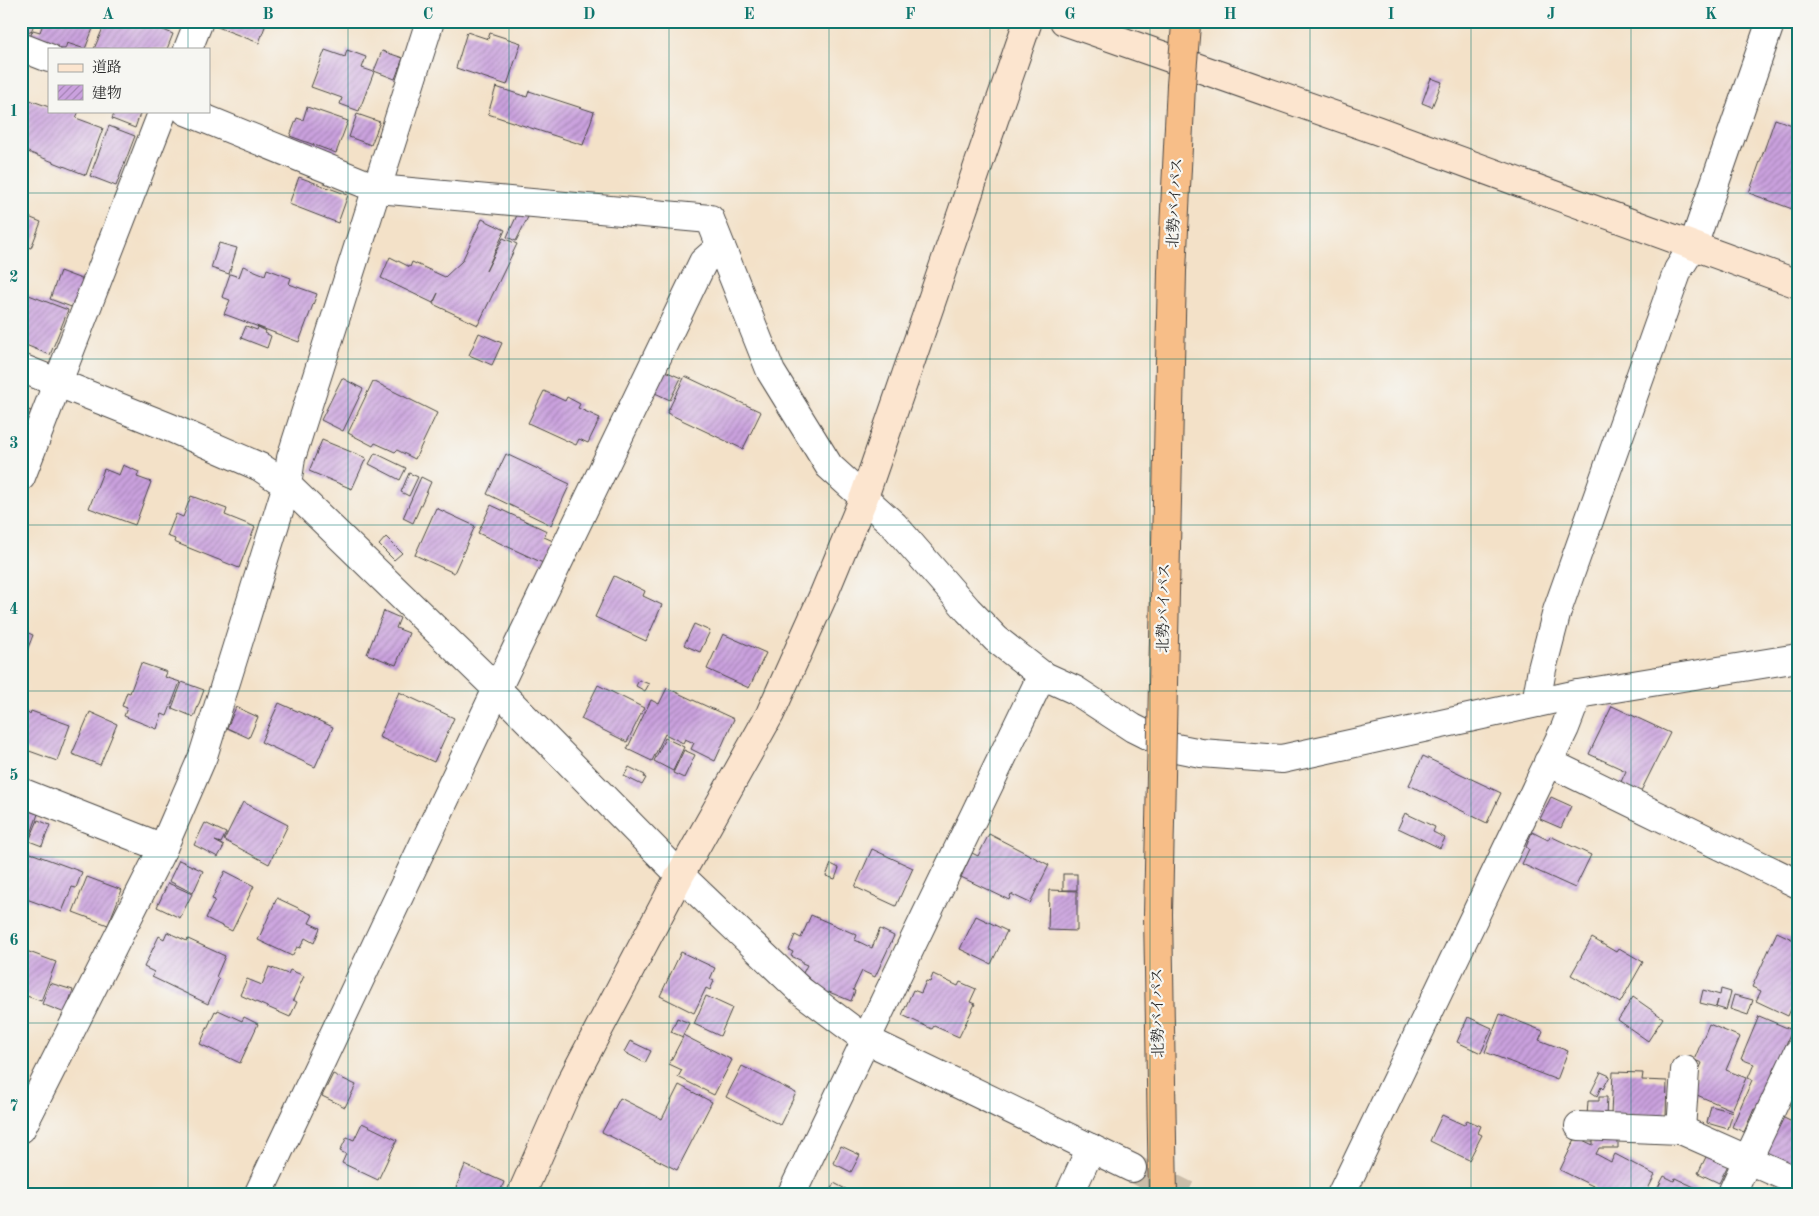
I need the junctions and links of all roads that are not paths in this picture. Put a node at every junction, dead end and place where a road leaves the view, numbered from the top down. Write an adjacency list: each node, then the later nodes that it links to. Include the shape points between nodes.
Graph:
1 (199, 21): 8 (street)
2 (430, 21): 12 (street)
3 (1028, 21): 20 (street)
4 (1064, 21): 13 (street)
5 (1771, 21): 13 (street)
6 (1186, 23): 45 (highway, 北勢バイパス, bridge, via 1172,271 1158,914)
7 (21, 47): 9 (street)
8 (188, 48)
9 (48, 58)
10 (163, 112): 17 (street)
11 (188, 112): 12 (street)
12 (378, 189): 14 (street, via 710,219); 19 (street, via 291,458)
13 (1693, 246): 15 (street); 25 (street, via 1678,270 1557,611)
14 (720, 247): 20 (street, via 771,372 829,466); 23 (street, via 703,262)
15 (1798, 284)
16 (21, 368): 17 (street)
17 (58, 383): 18 (street); 19 (street, via 260,467)
18 (21, 477)
19 (287, 485): 23 (street); 28 (street, via 203,756)
20 (864, 497): 22 (street, via 894,524 996,638); 29 (street, via 770,714)
21 (1798, 658): 24 (street)
22 (1042, 675): 25 (street, via 1075,690 1133,728 1171,747 1252,758 1282,759); 31 (street)
23 (497, 689): 29 (street); 41 (street)
24 (1578, 694): 25 (street); 26 (street)
25 (1536, 703)
26 (1548, 762): 30 (street); 46 (street)
27 (21, 792): 28 (street)
28 (163, 848): 35 (street)
29 (680, 875): 31 (street, via 801,991); 42 (street, via 571,1082)
30 (1798, 884)
31 (865, 1039): 37 (street); 43 (street)
32 (1798, 1052): 38 (street)
33 (1685, 1070): 36 (street)
34 (1579, 1126): 36 (street)
35 (21, 1129)
36 (1681, 1130): 38 (street)
37 (1091, 1148): 39 (street); 44 (street)
38 (1748, 1159): 40 (street); 47 (street)
39 (1132, 1168)
40 (1798, 1182)
41 (258, 1195)
42 (521, 1195)
43 (791, 1195)
44 (1069, 1195)
45 (1163, 1195)
46 (1341, 1195)
47 (1731, 1195)

